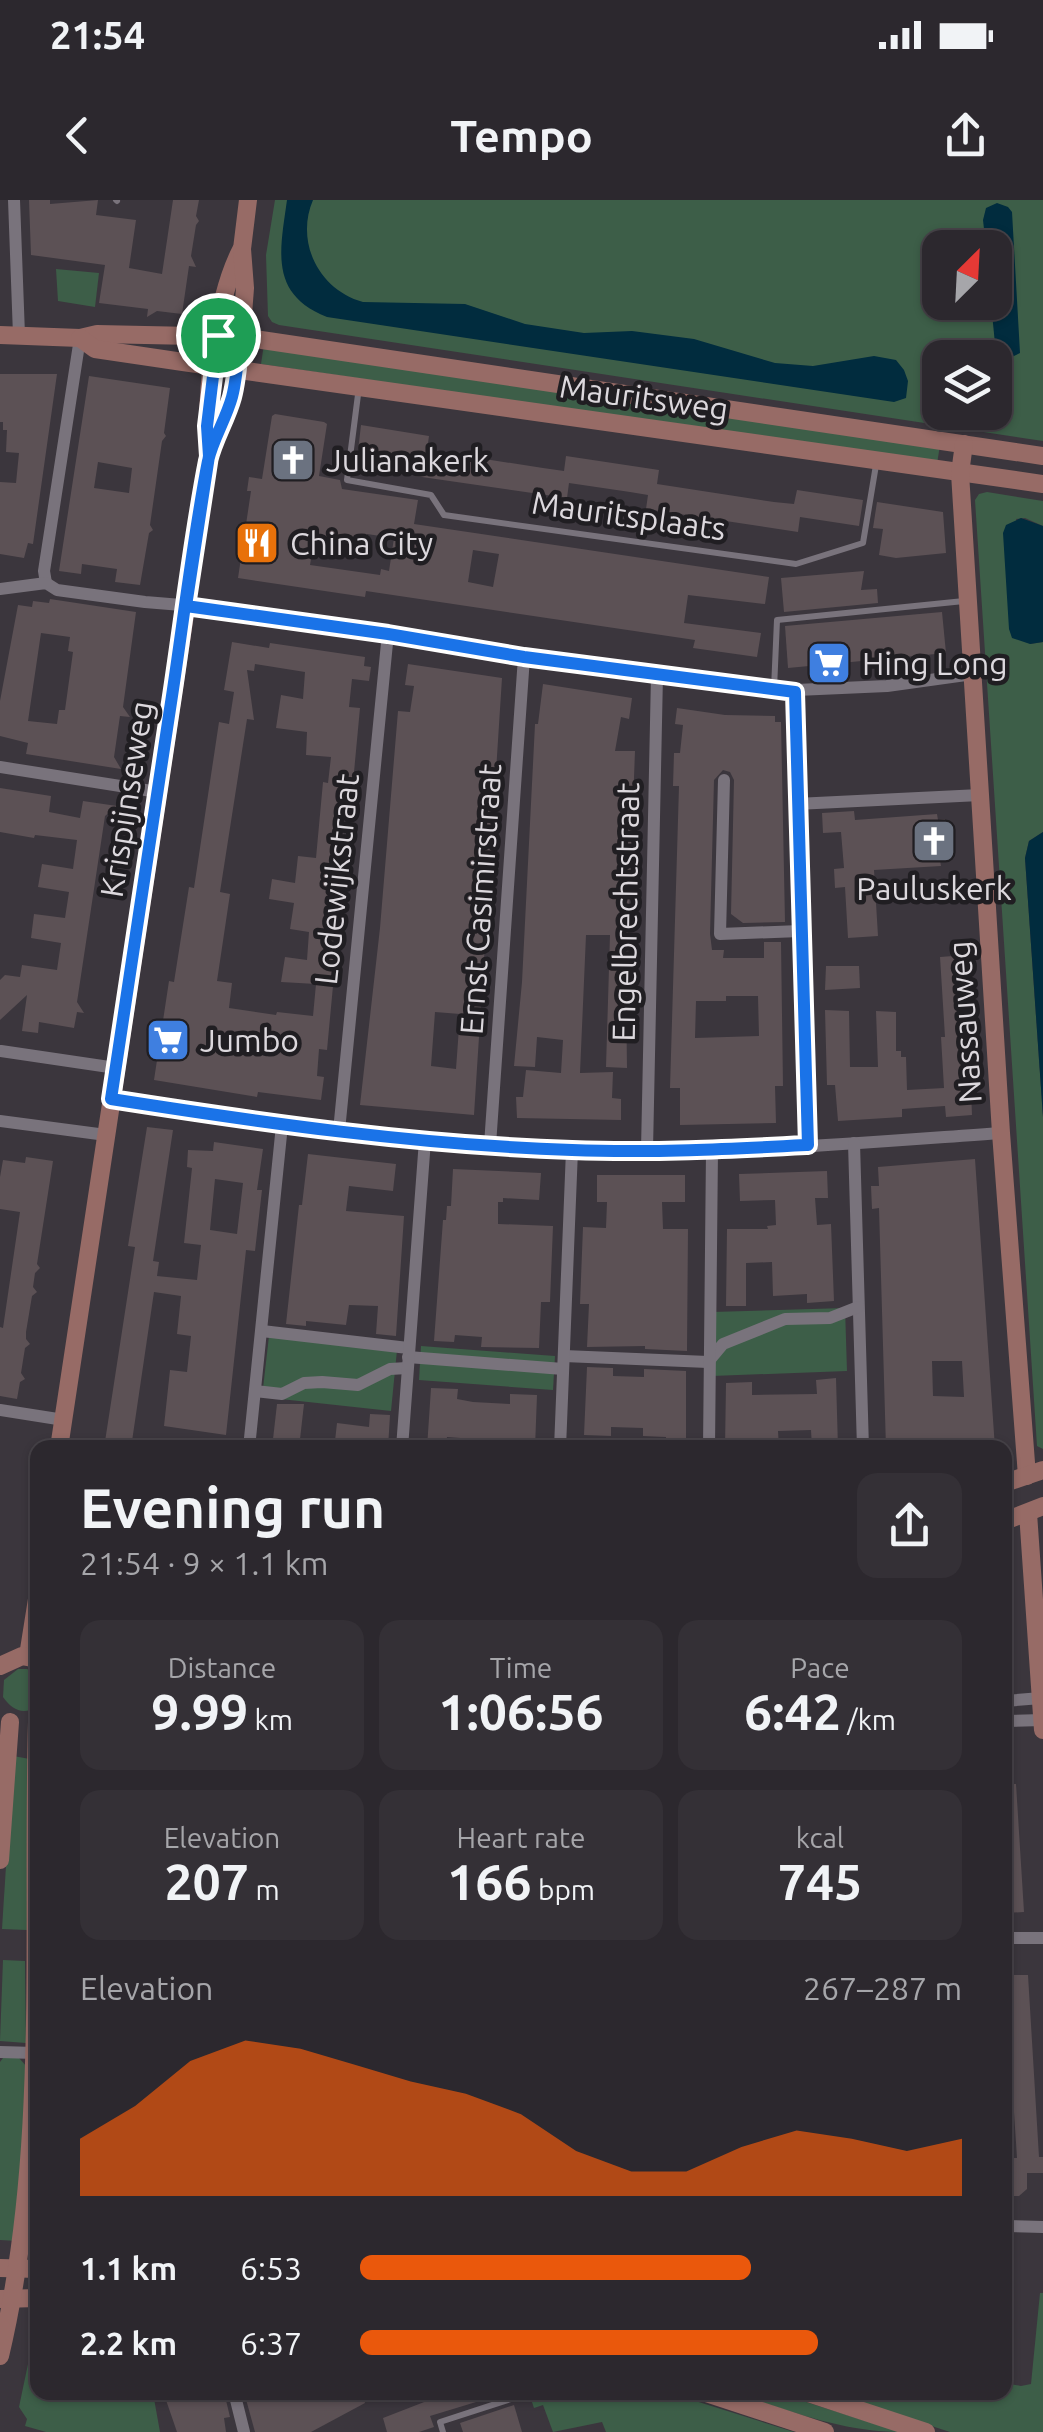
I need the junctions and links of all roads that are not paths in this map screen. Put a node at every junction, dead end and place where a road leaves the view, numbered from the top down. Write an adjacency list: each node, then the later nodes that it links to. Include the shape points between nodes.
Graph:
1 (14, 200): 4 (street)
2 (248, 200): 3 (street, Krispijnseweg)
3 (242, 249): 5 (street, Krispijnseweg, via 228,280); 6 (street, Krispijnseweg)
4 (10, 335): 7 (street)
5 (218, 335): 6 (street, Mauritsweg); 7 (street, Mauritsweg); 8 (street, Krispijnseweg)
6 (240, 337): 9 (street, Krispijnseweg); 11 (street, Mauritsweg)
7 (80, 338): 8 (street, Mauritsweg, via 95,348); 17 (street)
8 (214, 366): 9 (street, Mauritsweg); 12 (street, Krispijnseweg)
9 (236, 369): 10 (street, Mauritsweg); 12 (street, Krispijnseweg)
10 (359, 386): 14 (street, Mauritsweg); 14 (lane, Mauritsplaats, via 347,480 431,495 444,515 796,564 863,543)
11 (964, 444): 13 (street, Mauritsweg); 15 (street, Nassauweg)
12 (209, 456): 20 (street, Krispijnseweg)
13 (1043, 456)
14 (876, 460): 15 (street, Mauritsweg)
15 (960, 473): 16 (street, Mauritsweg); 19 (street, Nassauweg)
16 (1043, 484)
17 (46, 583): 18 (street); 20 (street, via 57,590)
18 (0, 588)
19 (968, 601): 23 (street, Nassauweg); 25 (lane, via 777,620)
20 (186, 606): 21 (street); 29 (street, Krispijnseweg)
21 (388, 634): 22 (street); 38 (street, Lodewijkstraat)
22 (524, 657): 24 (street); 43 (street, Ernst Casimirstraat)
23 (973, 674): 26 (street); 30 (street, Nassauweg)
24 (657, 675): 25 (street); 46 (street, Engelbrechtstraat)
25 (774, 691): 26 (street)
26 (795, 692): 31 (street)
27 (0, 767): 29 (street)
28 (724, 780): 32 (street, via 720,934)
29 (158, 792): 34 (street, Krispijnseweg)
30 (980, 795): 31 (street); 39 (street, Nassauweg)
31 (796, 804): 32 (street)
32 (800, 931): 44 (street)
33 (0, 1052): 34 (street)
34 (116, 1068): 35 (street, Krispijnseweg)
35 (111, 1099): 37 (street); 40 (street, Krispijnseweg)
36 (0, 1121): 40 (street)
37 (282, 1125): 38 (street); 49 (street)
38 (339, 1130): 41 (street)
39 (1001, 1133): 42 (street); 62 (street, Nassauweg)
40 (106, 1135): 55 (street, Krispijnseweg)
41 (425, 1140): 43 (street); 50 (street)
42 (854, 1143): 44 (street); 48 (street)
43 (490, 1145): 45 (street)
44 (808, 1145): 47 (street)
45 (572, 1150): 46 (street); 51 (street)
46 (647, 1150): 47 (street)
47 (712, 1150): 52 (street)
48 (858, 1307): 52 (street, via 830,1318 785,1319 723,1344); 61 (street)
49 (262, 1330): 50 (street); 53 (street)
50 (408, 1358): 51 (street); 53 (street, via 358,1385 304,1383 282,1394); 58 (street)
51 (563, 1362): 52 (street); 59 (street)
52 (708, 1362): 60 (street)
53 (255, 1391): 57 (street)
54 (0, 1410): 55 (street)
55 (64, 1420): 56 (street, Krispijnseweg)
56 (60, 1440)
57 (249, 1440)
58 (403, 1440)
59 (560, 1440)
60 (709, 1440)
61 (863, 1440)
62 (1035, 1473)
63 (1035, 1510): 66 (street)
64 (30, 1657): 65 (street)
65 (0, 1666)
66 (1041, 1698): 67 (street); 70 (street)
67 (1012, 1700)
68 (5, 1718): 71 (street); 73 (street)
69 (1012, 1720): 70 (street)
70 (1042, 1720): 72 (street)
71 (30, 1723)
72 (1043, 1730)
73 (0, 1860)
74 (1012, 1938): 75 (street)
75 (1043, 1938)
76 (0, 2052): 77 (street)
77 (30, 2054)
78 (30, 2187): 79 (street)
79 (24, 2207): 80 (street); 83 (street)
80 (30, 2214)
81 (1012, 2226): 82 (street)
82 (1043, 2226)
83 (9, 2268): 84 (street)
84 (7, 2298): 85 (street)
85 (0, 2356)
86 (236, 2400): 90 (street)
87 (512, 2400): 91 (lane, via 440,2422)
88 (727, 2400): 92 (street)
89 (830, 2400): 93 (street)
90 (244, 2432)
91 (443, 2432)
92 (825, 2432)
93 (926, 2432)

